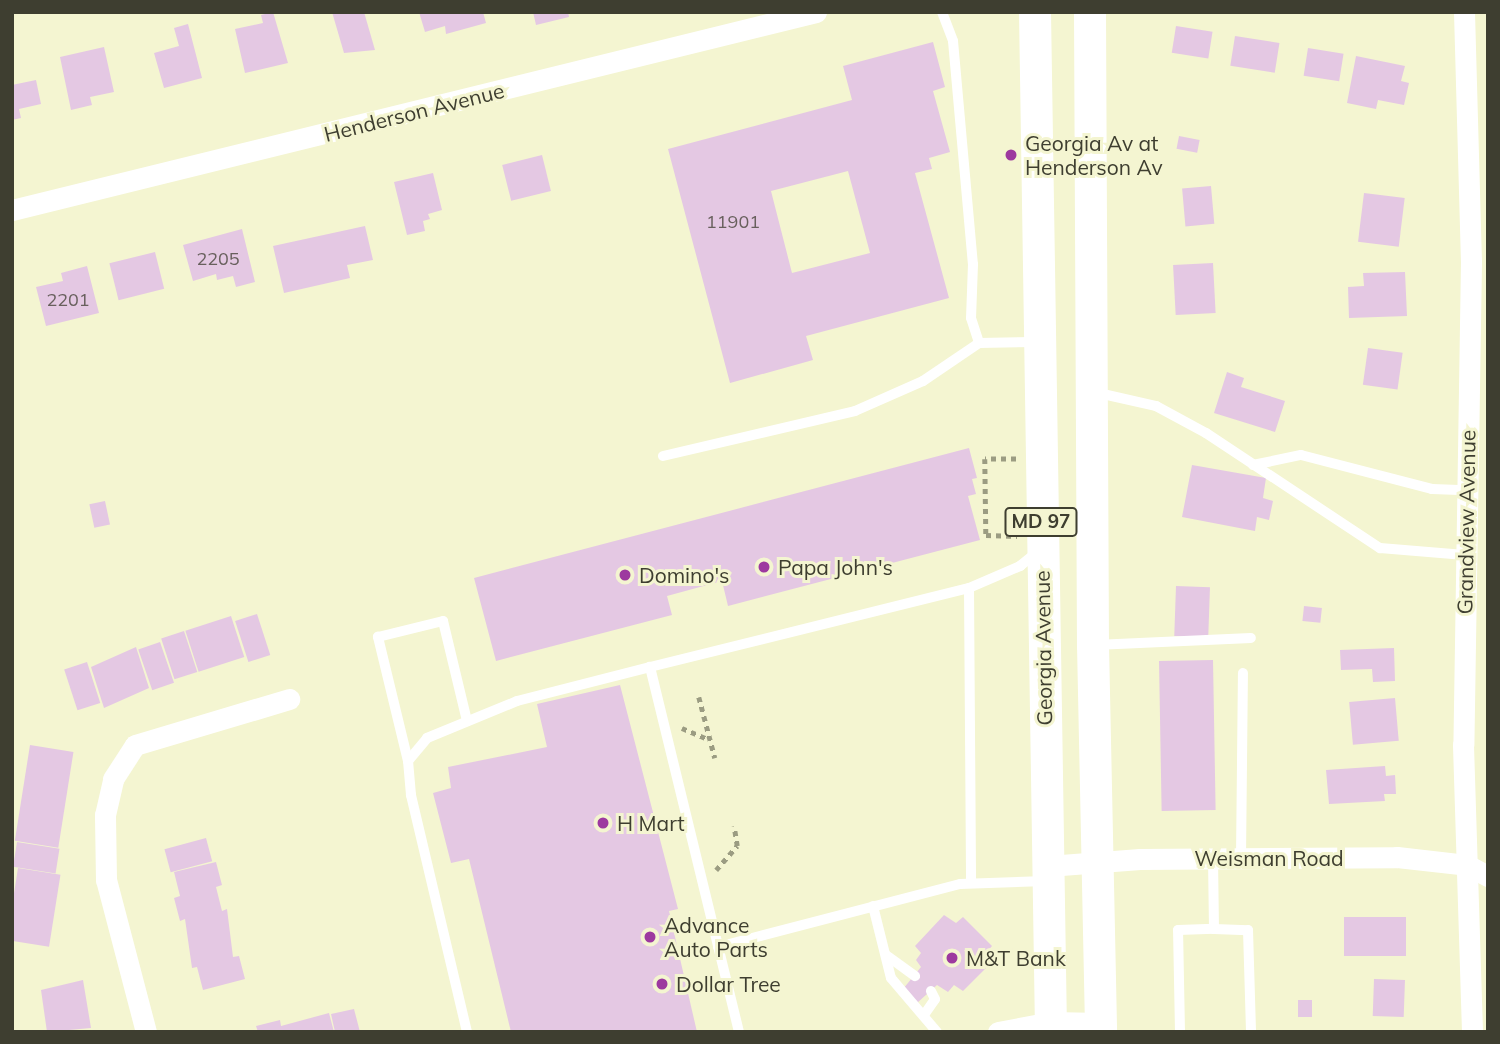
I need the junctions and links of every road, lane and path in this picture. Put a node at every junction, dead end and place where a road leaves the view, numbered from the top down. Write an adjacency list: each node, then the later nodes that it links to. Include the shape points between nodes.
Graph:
1 (816, 12): 6 (street, Henderson Avenue)
2 (942, 12): 8 (lane, via 953,41 973,264 971,318)
3 (1035, 12): 7 (main road, Georgia Avenue / MD 97)
4 (1090, 12): 9 (main road, MD 97)
5 (1464, 12): 10 (street, Grandview Avenue)
6 (12, 210)
7 (1040, 341): 8 (lane); 16 (main road, Georgia Avenue / MD 97)
8 (979, 343): 11 (lane, via 923,381 855,411)
9 (1091, 392): 13 (lane, via 1156,407); 20 (main road, MD 97)
10 (1478, 400): 14 (street, Grandview Avenue)
11 (663, 456)
12 (1020, 459): 15 (path, via 985,459 986,535)
13 (1254, 465): 14 (lane, via 1301,455 1432,489); 17 (lane, via 1380,548)
14 (1466, 489): 17 (street, Grandview Avenue)
15 (1004, 536)
16 (1041, 548): 18 (lane, via 1020,566); 32 (main road, Georgia Avenue / MD 97)
17 (1465, 555): 31 (street, Grandview Avenue)
18 (969, 588): 21 (lane); 34 (lane)
19 (1251, 638): 20 (lane)
20 (1093, 645): 30 (main road, MD 97)
21 (650, 667): 25 (lane, via 517,701); 37 (lane)
22 (1243, 673): 29 (lane)
23 (699, 697): 26 (path)
24 (289, 698): 44 (street, via 135,745 113,779 105,815 106,880)
25 (467, 721): 27 (lane, via 427,738); 27 (lane, via 443,621 377,637)
26 (715, 758)
27 (408, 761): 45 (lane, via 411,796)
28 (1213, 858): 29 (street, Weisman Road); 30 (street, Weisman Road); 36 (lane)
29 (1241, 858): 31 (street, Weisman Road, via 1397,857)
30 (1098, 862): 32 (street, Weisman Road); 43 (main road, MD 97)
31 (1466, 866): 33 (street, Weisman Road); 51 (street, Grandview Avenue)
32 (1048, 873): 34 (lane); 42 (main road, Georgia Avenue / MD 97)
33 (1488, 876)
34 (971, 883): 35 (lane)
35 (873, 906): 37 (lane); 38 (lane)
36 (1214, 929): 49 (lane, via 1178,930); 50 (lane, via 1248,930)
37 (718, 947): 46 (lane)
38 (886, 955): 39 (lane); 41 (lane, via 891,978)
39 (915, 976)
40 (931, 990): 41 (lane, via 935,999)
41 (924, 1015): 47 (lane)
42 (1051, 1027): 43 (street); 48 (street)
43 (1101, 1027)
44 (146, 1032)
45 (467, 1032)
46 (739, 1032)
47 (937, 1032)
48 (998, 1032)
49 (1180, 1032)
50 (1251, 1032)
51 (1472, 1032)

